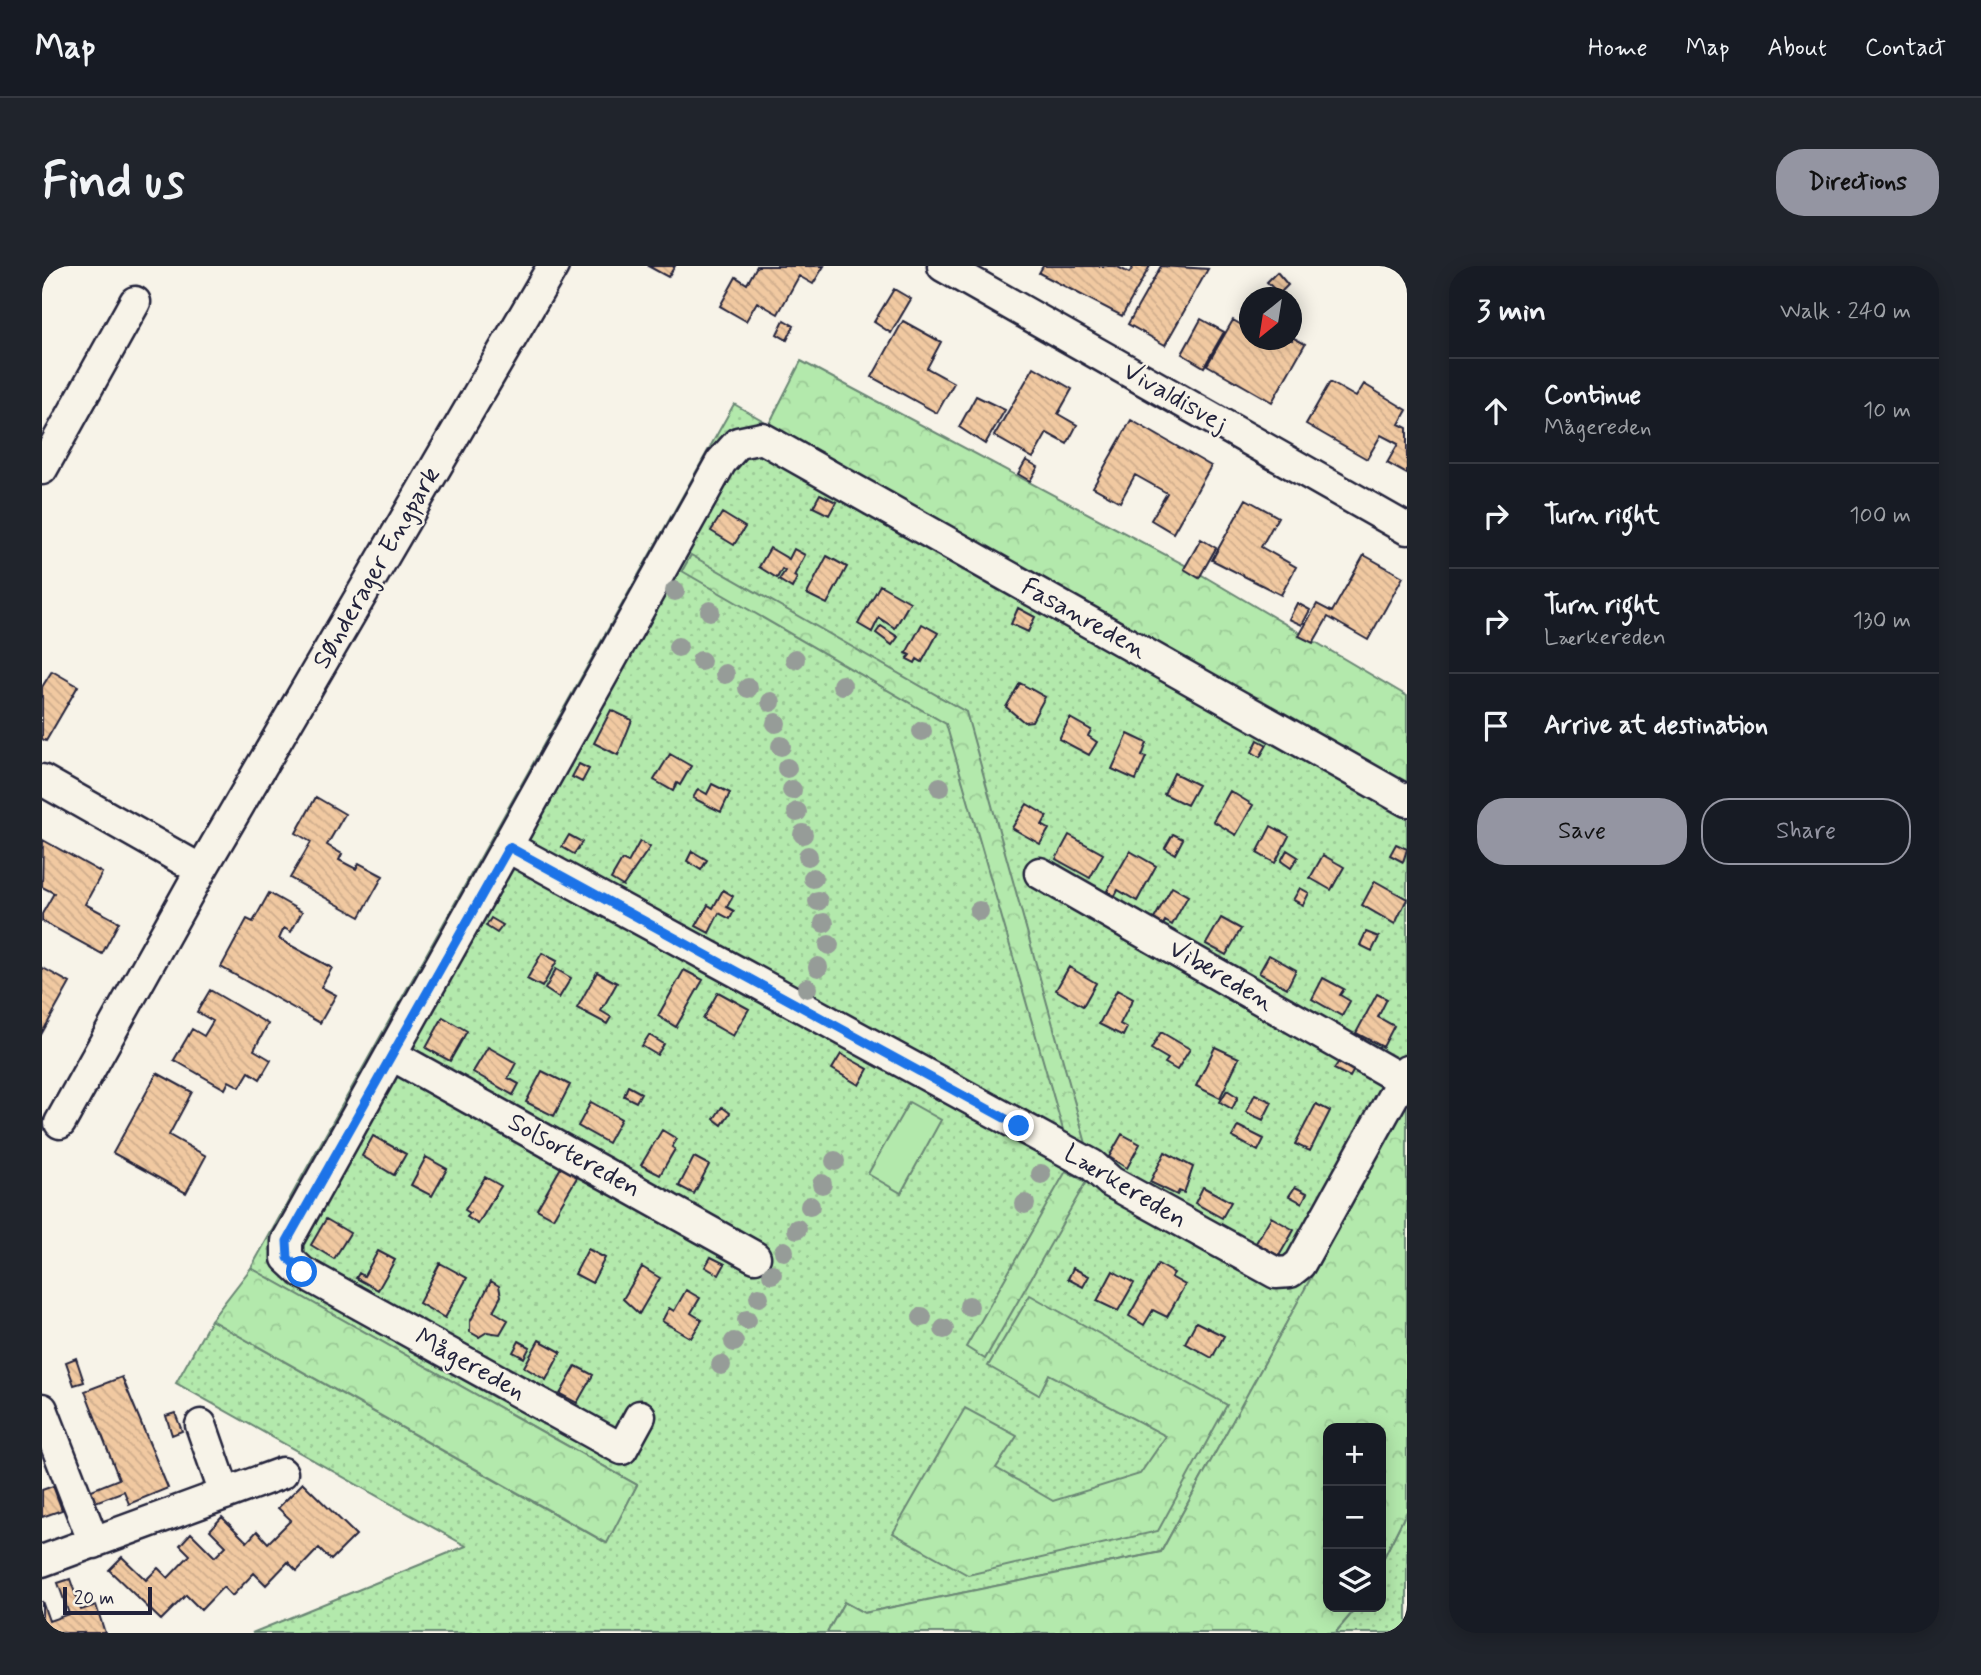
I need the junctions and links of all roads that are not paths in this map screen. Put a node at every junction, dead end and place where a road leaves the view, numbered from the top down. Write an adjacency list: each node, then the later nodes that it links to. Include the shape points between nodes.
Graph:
1 (553, 266): 9 (street, Sønderager Engpark)
2 (943, 266): 5 (street, Vivaldisvej)
3 (135, 302): 4 (street)
4 (42, 469)
5 (1407, 529)
6 (42, 780): 9 (street)
7 (1407, 800): 8 (street, Fasanreden, via 762,439 738,443 721,462)
8 (509, 847): 11 (street); 12 (street, Lærkereden, via 1282,1273 1300,1264)
9 (201, 870): 13 (street, Sønderager Engpark)
10 (1040, 873): 12 (street, Vibereden)
11 (392, 1055): 14 (street, Solsortereden); 16 (street, Mågereden, via 287,1241 288,1258 302,1272 622,1449)
12 (1405, 1076)
13 (60, 1123)
14 (755, 1257)
15 (42, 1409): 20 (street)
16 (640, 1416)
17 (201, 1425): 19 (street)
18 (282, 1473): 19 (street)
19 (225, 1494): 20 (street)
20 (94, 1543): 21 (street)
21 (42, 1561)

